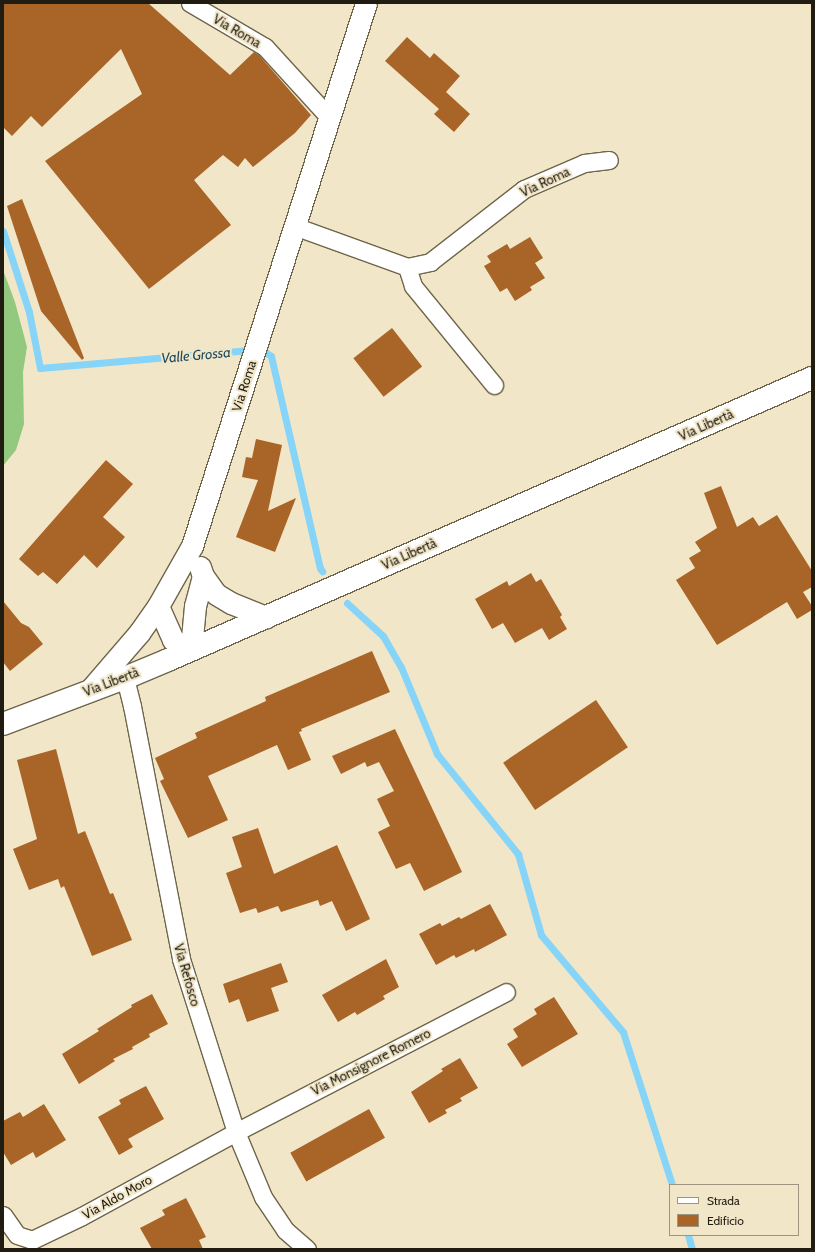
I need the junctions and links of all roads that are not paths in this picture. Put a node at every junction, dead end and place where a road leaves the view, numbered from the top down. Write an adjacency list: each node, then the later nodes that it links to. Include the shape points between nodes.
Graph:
1 (190, 3): 3 (street, Via Roma, via 265,47)
2 (366, 3): 3 (street, Via Roma)
3 (329, 117): 5 (street, Via Roma)
4 (609, 160): 6 (street, Via Roma, via 584,163 524,189 430,262)
5 (294, 226): 6 (street); 9 (street, Via Roma)
6 (407, 268): 8 (street, via 412,286)
7 (812, 378): 12 (main road, Via Libertà)
8 (494, 385)
9 (192, 546): 10 (street); 11 (street, Via Roma)
10 (203, 576): 12 (street, via 216,594); 13 (street, via 195,606)
11 (158, 606): 13 (street, via 173,640); 15 (street, Via Roma)
12 (266, 617): 13 (main road, Via Libertà)
13 (191, 649): 14 (main road, Via Libertà)
14 (125, 678): 15 (main road, Via Libertà); 18 (street, Via Refosco, via 130,692 181,959)
15 (89, 691): 16 (main road, Via Libertà)
16 (3, 724)
17 (506, 992): 18 (street, Via Monsignore Romero)
18 (236, 1132): 19 (street, Via Aldo Moro, via 82,1216 32,1240 17,1235); 20 (street, Via Refosco, via 263,1197 285,1230)
19 (3, 1216)
20 (307, 1249)

